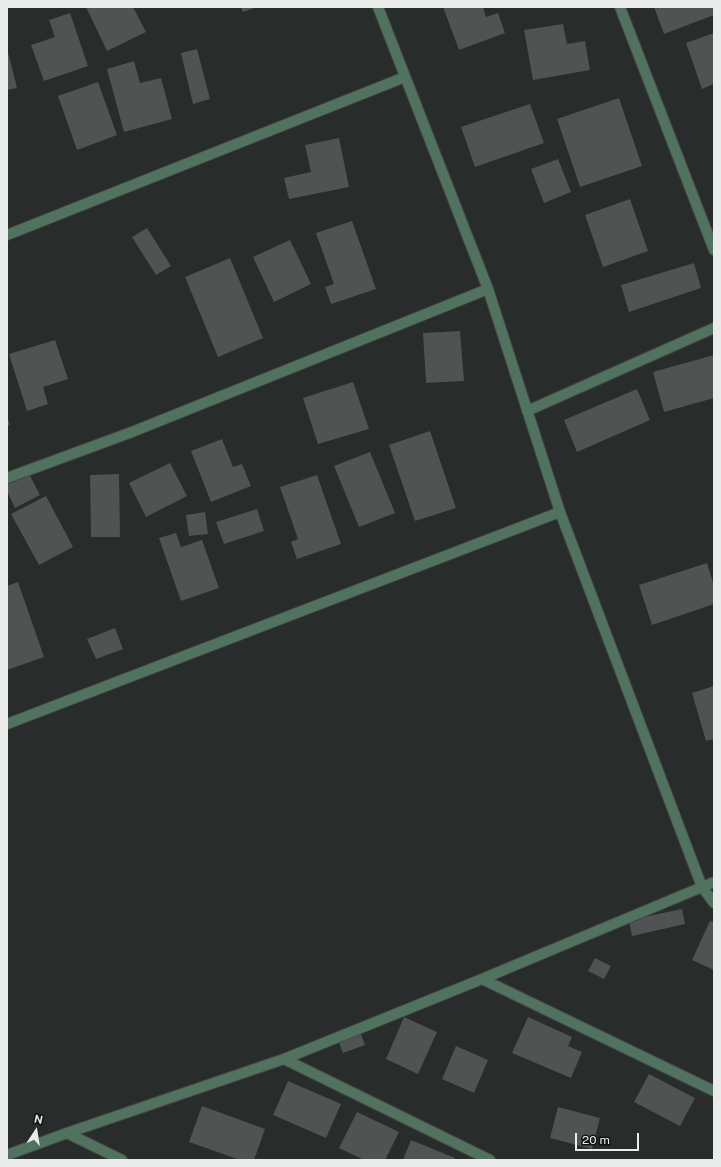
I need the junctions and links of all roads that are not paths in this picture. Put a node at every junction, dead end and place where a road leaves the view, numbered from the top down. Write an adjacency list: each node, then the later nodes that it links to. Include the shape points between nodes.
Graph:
1 (378, 7): 3 (street)
2 (620, 7): 5 (street)
3 (405, 77): 4 (street); 6 (street)
4 (7, 235)
5 (714, 250)
6 (488, 289): 8 (street); 9 (street, via 132,432)
7 (714, 328): 8 (street)
8 (527, 411): 10 (street)
9 (7, 478)
10 (560, 512): 11 (street); 13 (street)
11 (7, 724)
12 (714, 882): 13 (street)
13 (702, 887): 14 (street); 15 (street)
14 (714, 903)
15 (482, 979): 16 (street); 17 (street)
16 (284, 1059): 18 (street); 21 (street)
17 (714, 1092)
18 (67, 1133): 19 (street); 20 (street)
19 (7, 1155)
20 (122, 1160)
21 (490, 1160)

